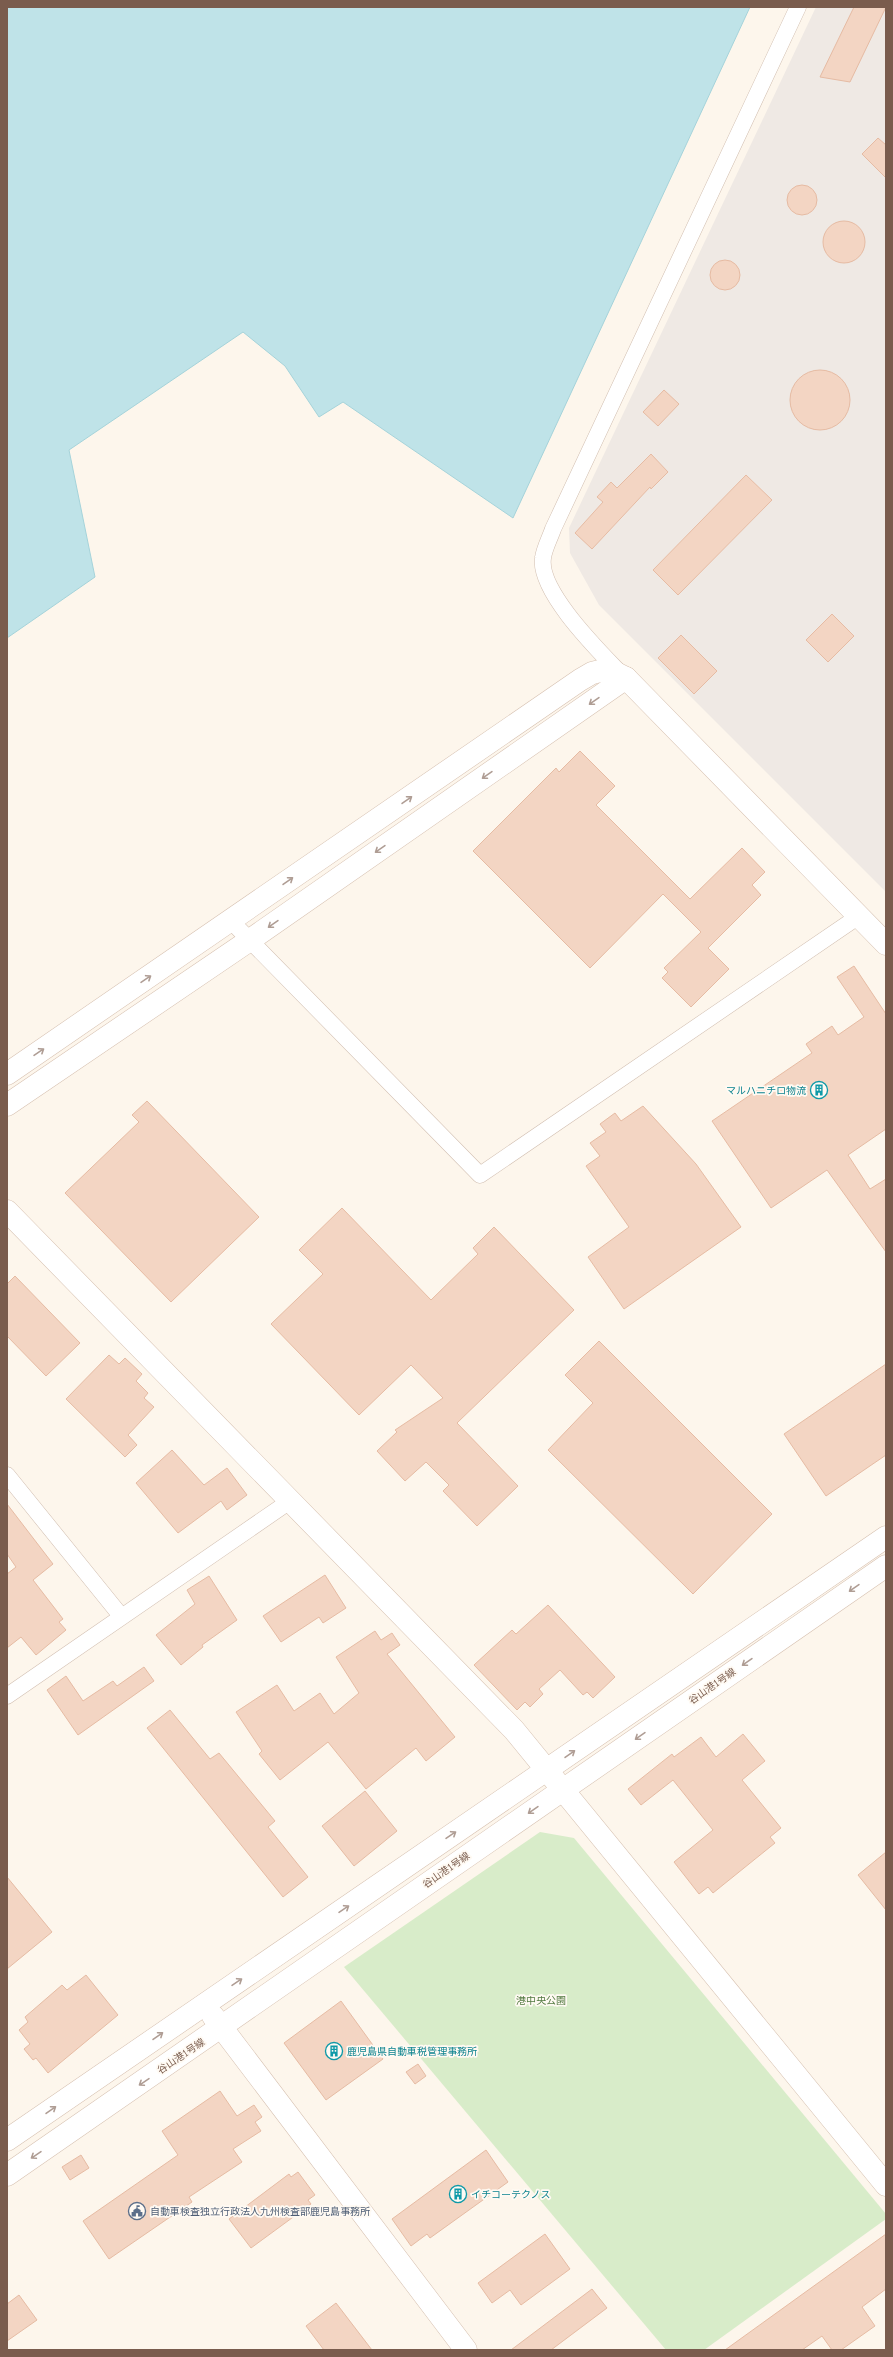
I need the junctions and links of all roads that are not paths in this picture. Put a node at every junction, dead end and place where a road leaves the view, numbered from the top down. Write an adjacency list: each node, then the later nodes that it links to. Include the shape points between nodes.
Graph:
1 (798, 7): 2 (street, via 556,522 542,559 546,581 576,627)
2 (626, 678): 3 (street); 4 (street, one-way to 2, via 580,680 608,668); 5 (street, one-way to 5)
3 (859, 916): 5 (street, via 480,1175); 6 (street)
4 (231, 921): 5 (street); 7 (street, one-way to 4)
5 (250, 940): 8 (street)
6 (886, 944)
7 (7, 1074)
8 (7, 1106)
9 (7, 1211): 11 (street)
10 (7, 1476): 14 (street)
11 (290, 1500): 14 (street); 16 (street, via 514,1730)
12 (884, 1543): 16 (street, one-way to 12)
13 (886, 1566): 17 (street, 谷山港1号線, one-way to 17)
14 (121, 1616): 15 (street)
15 (7, 1696)
16 (546, 1770): 17 (street); 18 (street, one-way to 16)
17 (562, 1789): 19 (street, 谷山港1号線, one-way to 19); 22 (street)
18 (204, 2004): 19 (street); 20 (street, one-way to 18)
19 (222, 2028): 21 (street, 谷山港1号線, one-way to 21); 23 (street)
20 (7, 2140)
21 (7, 2175)
22 (886, 2185)
23 (466, 2350)

